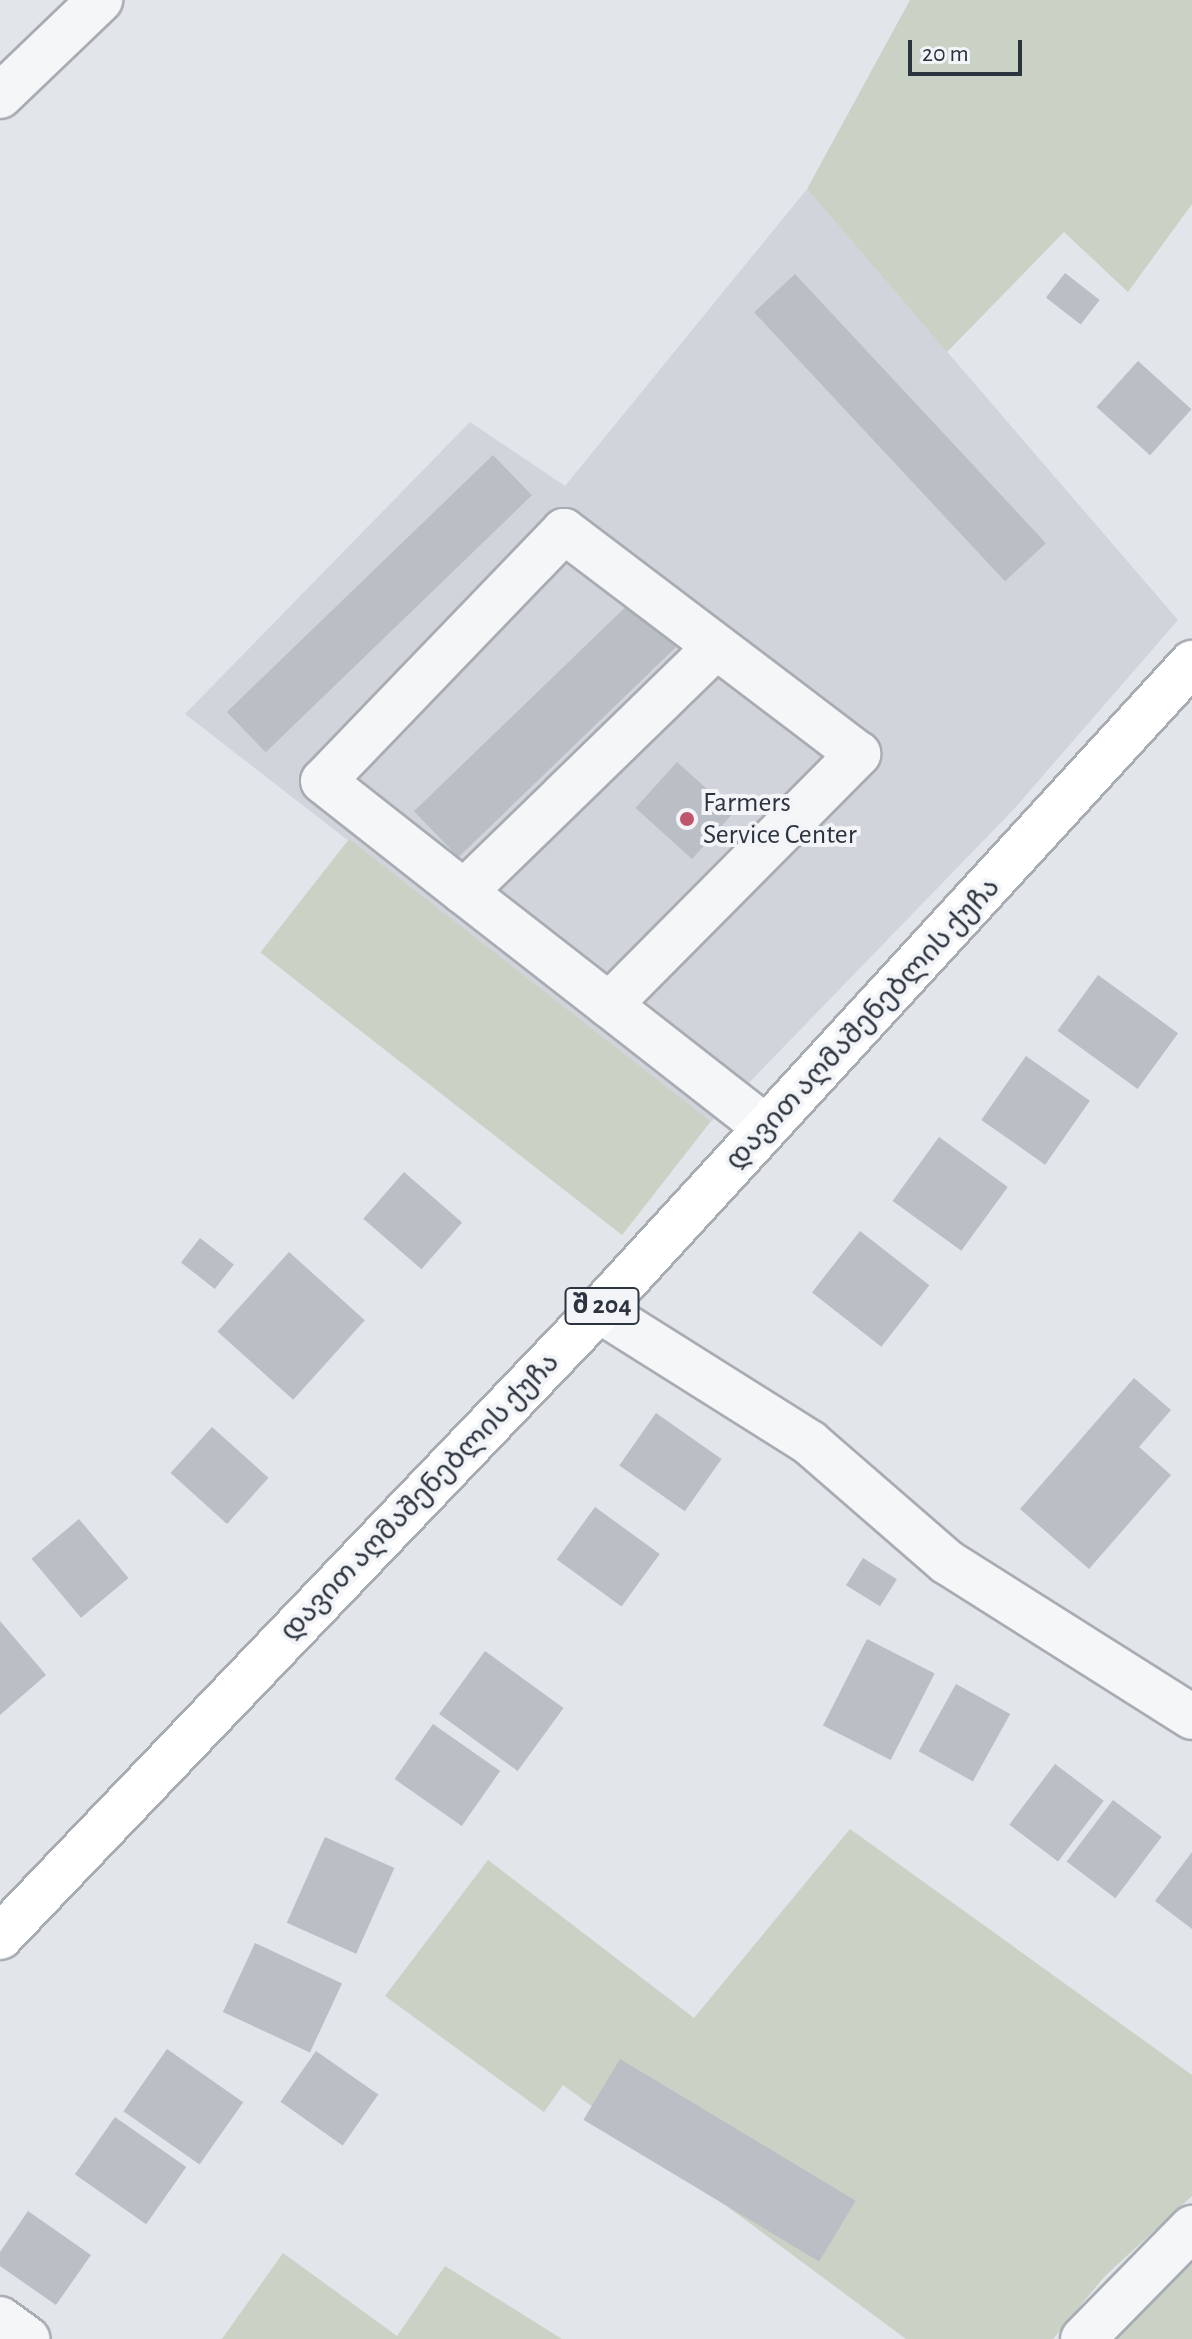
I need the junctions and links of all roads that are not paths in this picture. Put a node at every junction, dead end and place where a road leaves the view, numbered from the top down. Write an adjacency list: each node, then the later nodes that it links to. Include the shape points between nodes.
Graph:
1 (100, 0): 2 (street)
2 (0, 96)
3 (716, 647): 5 (street); 5 (street, via 564,531 323,781); 6 (street, via 858,754)
4 (1192, 663): 7 (main road, დავით აღმაშენებლის ქუჩა / შ 204, via 1078,793)
5 (464, 892): 6 (street)
6 (609, 1005): 7 (street)
7 (765, 1127): 8 (main road, დავით აღმაშენებლის ქუჩა / შ 204)
8 (599, 1310): 9 (street, via 810,1443 947,1562); 10 (main road, დავით აღმაშენებლის ქუჩა / შ 204)
9 (1192, 1717)
10 (0, 1937)
11 (1192, 2228): 14 (street)
12 (0, 2319): 13 (street)
13 (28, 2339)
14 (1083, 2339)

